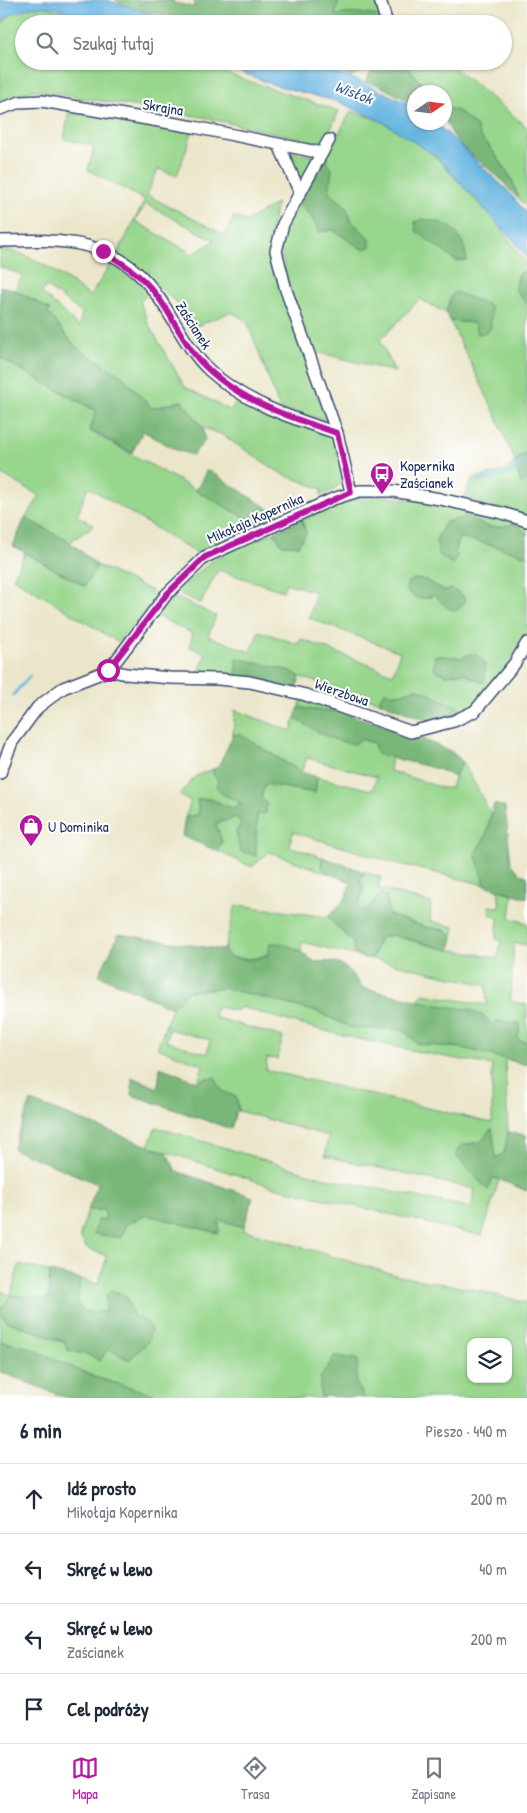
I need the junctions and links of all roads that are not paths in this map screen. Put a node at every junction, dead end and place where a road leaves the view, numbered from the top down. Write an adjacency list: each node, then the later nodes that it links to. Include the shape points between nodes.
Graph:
1 (380, 0): 2 (street)
2 (384, 15)
3 (0, 109): 5 (street, Skrajna, via 20,102 42,101)
4 (330, 140): 6 (street)
5 (279, 145): 6 (street, Skrajna); 7 (street)
6 (322, 154): 7 (street)
7 (300, 193): 9 (street, via 278,235 277,256)
8 (0, 241): 9 (street, Zaścianek, via 69,241 103,251 145,281 199,360 210,370 279,414)
9 (337, 433): 10 (street)
10 (351, 492): 11 (street, Mikołaja Kopernika, via 393,491); 13 (street, Mikołaja Kopernika, via 205,557 161,601)
11 (527, 521)
12 (527, 643): 13 (street, Wierzbowa, via 515,663 475,710 454,721 411,732 306,695 250,682 161,678)
13 (108, 670): 14 (street, via 63,688 38,708 12,742)
14 (0, 773)

